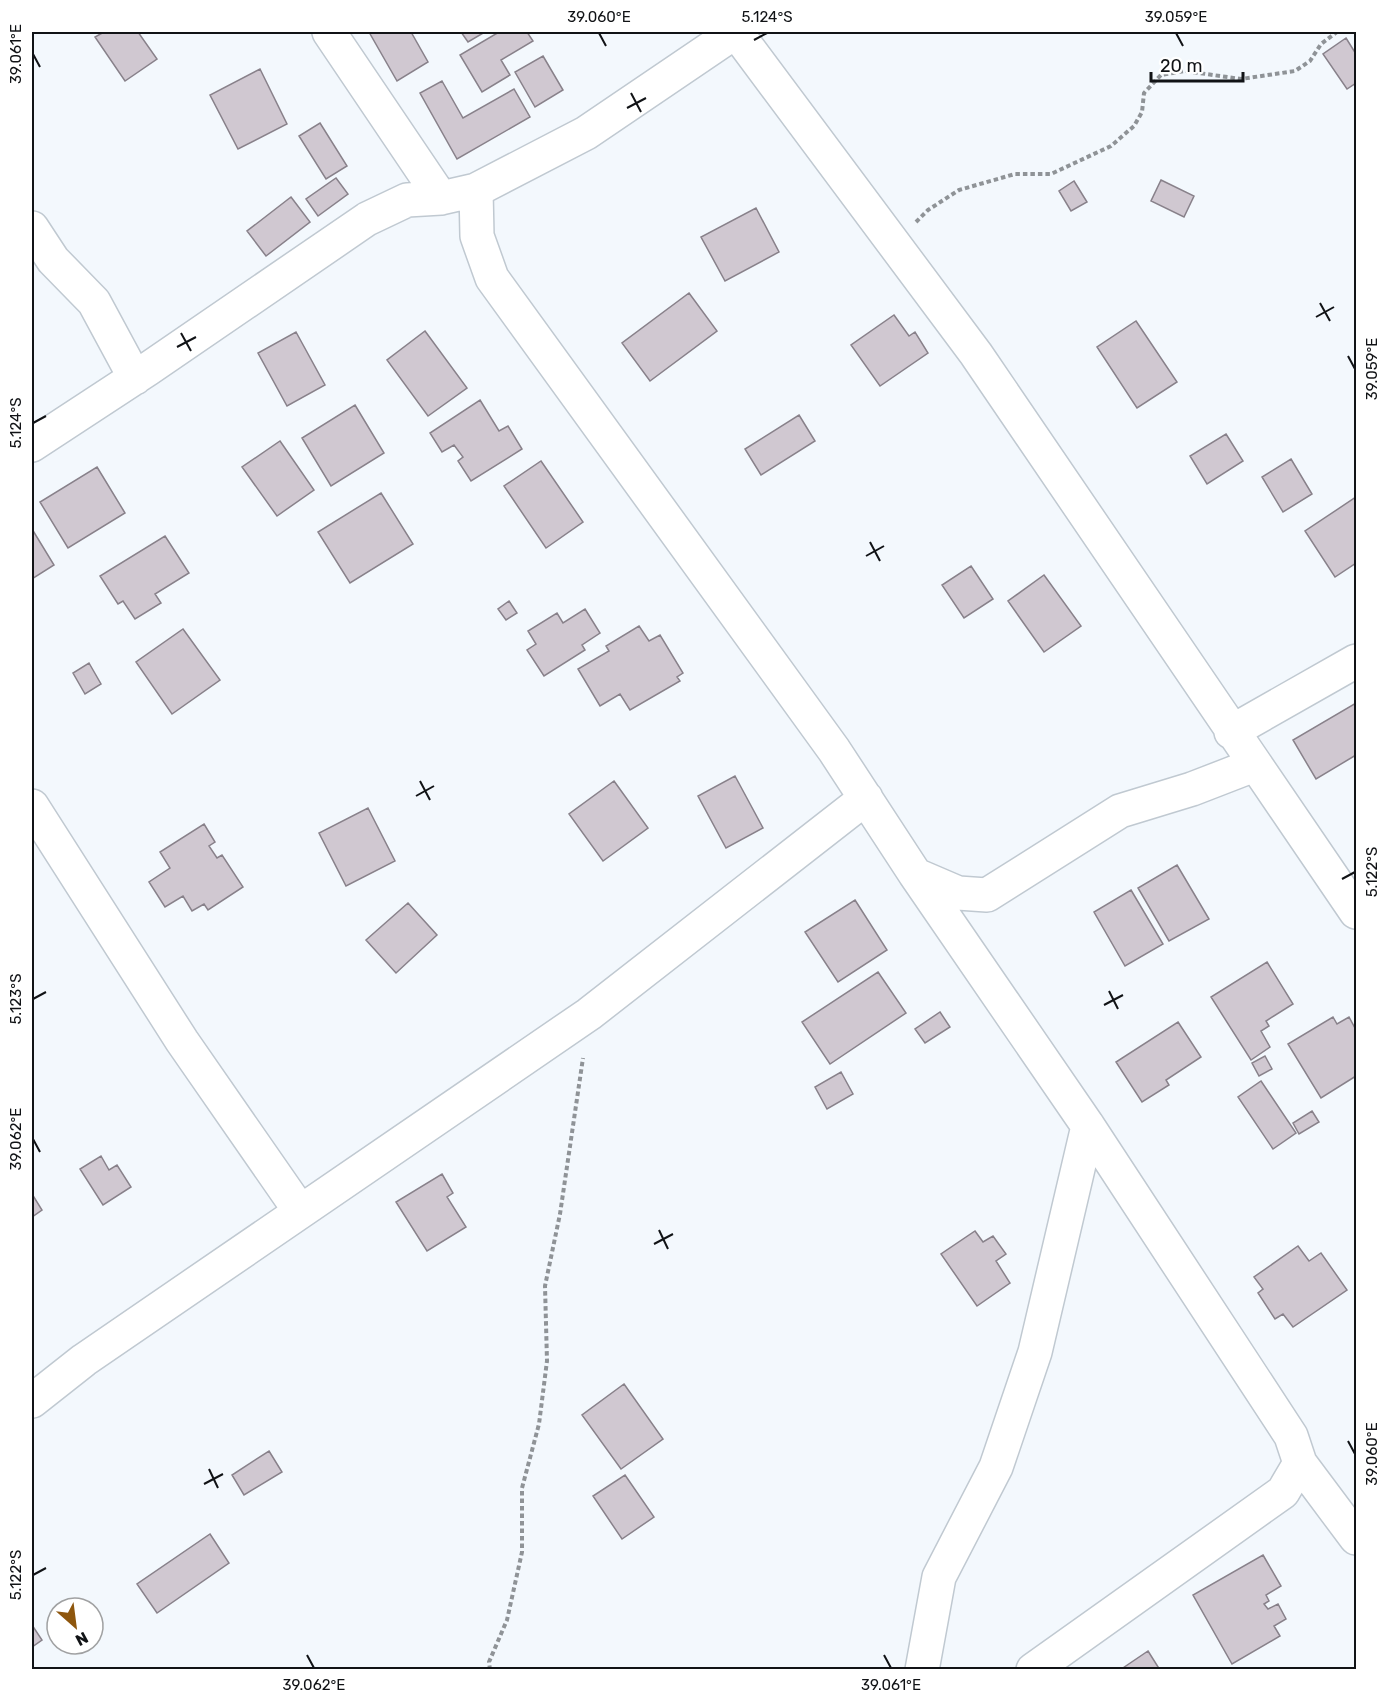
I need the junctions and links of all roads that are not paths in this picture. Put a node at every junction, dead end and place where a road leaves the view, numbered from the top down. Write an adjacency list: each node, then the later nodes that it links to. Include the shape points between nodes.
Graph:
1 (329, 32): 4 (street)
2 (736, 32): 3 (street, via 586,133); 9 (street, via 976,354)
3 (476, 190): 4 (street); 11 (street, via 477,236 492,278)
4 (441, 198): 6 (street, via 407,200 367,219)
5 (32, 228): 6 (street, via 53,260 94,302)
6 (135, 378): 7 (street)
7 (32, 445)
8 (1356, 661): 9 (street)
9 (1231, 732): 10 (street)
10 (1254, 765): 13 (street, via 1120,811 987,895 958,893); 14 (street)
11 (866, 798): 13 (street); 16 (street, via 589,1014)
12 (32, 806): 16 (street, via 182,1041)
13 (915, 874): 15 (street)
14 (1356, 912)
15 (1089, 1126): 18 (street, via 1262,1388 1291,1436); 20 (street, via 1035,1352 996,1467 939,1577)
16 (300, 1211): 17 (street, via 84,1360)
17 (32, 1401)
18 (1300, 1464): 19 (street); 21 (street, via 1283,1492)
19 (1356, 1538)
20 (922, 1670)
21 (1033, 1670)

